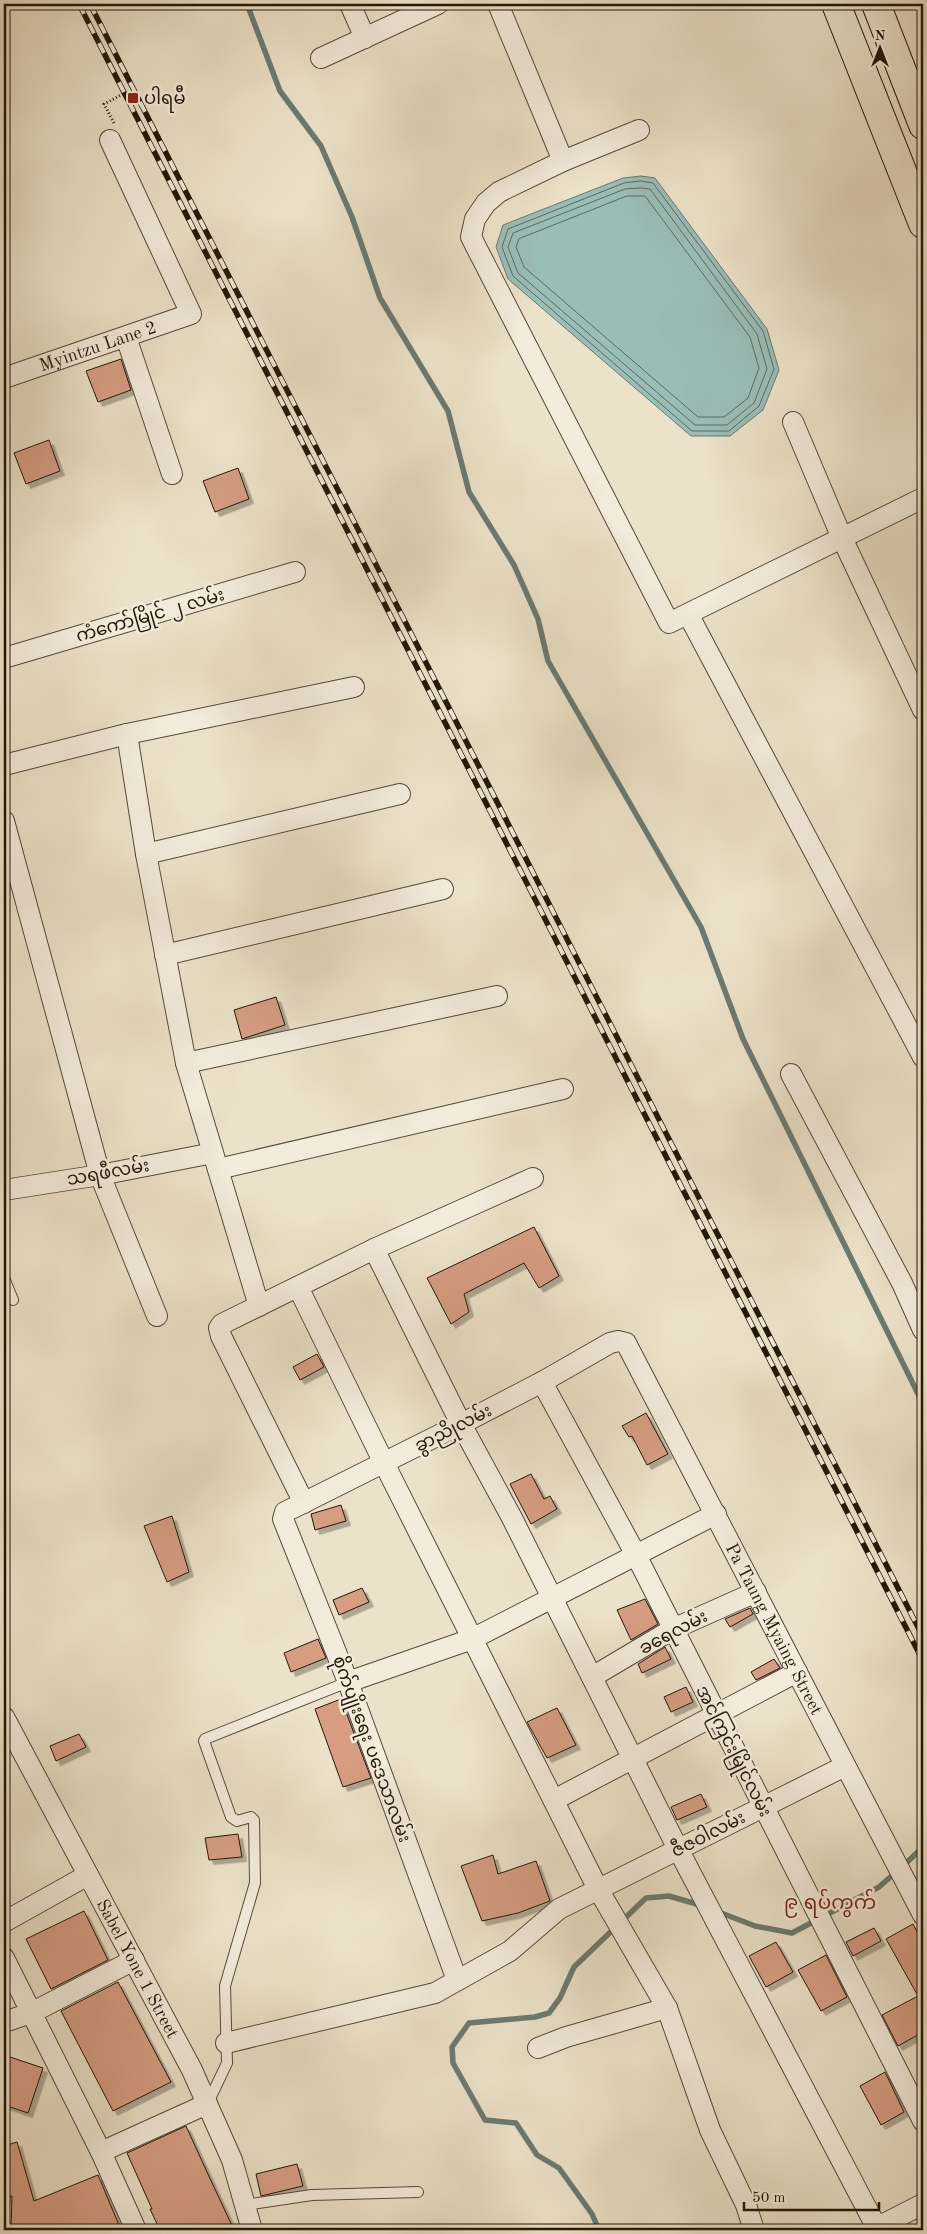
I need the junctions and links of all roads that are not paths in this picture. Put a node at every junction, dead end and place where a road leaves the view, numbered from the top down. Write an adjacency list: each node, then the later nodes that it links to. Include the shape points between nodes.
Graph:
1 (350, 4): 7 (street)
2 (438, 4): 7 (street)
3 (498, 4): 13 (street)
4 (836, 4): 8 (main road)
5 (876, 4): 6 (main road)
6 (888, 36): 8 (main road); 10 (main road)
7 (365, 38): 9 (street)
8 (855, 50): 14 (main road)
9 (321, 58)
10 (923, 125)
11 (639, 130): 13 (street)
12 (113, 133): 15 (street, Myintzu Lane 2, via 191,314)
13 (563, 161): 22 (street, via 499,192 475,219 471,237 669,623)
14 (923, 224)
15 (126, 337): 16 (street, Myintzu Lane 2); 18 (street)
16 (4, 378)
17 (794, 422): 20 (street)
18 (172, 474)
19 (923, 498): 20 (street)
20 (842, 538): 22 (street); 25 (street)
21 (295, 572): 23 (street, ကံကော်မြိုင် ၂ လမ်း)
22 (688, 614): 34 (street)
23 (4, 658)
24 (354, 686): 26 (street)
25 (923, 710)
26 (127, 734): 27 (street); 30 (street)
27 (4, 765)
28 (400, 794): 30 (street)
29 (4, 821): 39 (street)
30 (146, 854): 32 (street)
31 (443, 889): 32 (street)
32 (165, 955): 35 (street)
33 (497, 996): 35 (street)
34 (923, 1057)
35 (186, 1063): 38 (street)
36 (791, 1074): 48 (street, via 902,1283)
37 (563, 1089): 38 (street, သရဖီလမ်း)
38 (215, 1161): 39 (street, သရဖီလမ်း); 46 (street)
39 (100, 1175): 41 (street, သရဖီလမ်း); 47 (street)
40 (533, 1178): 42 (street)
41 (4, 1190)
42 (374, 1249): 44 (street); 51 (street)
43 (4, 1278): 45 (lane)
44 (298, 1287): 46 (street); 52 (street)
45 (13, 1300)
46 (259, 1306): 53 (street, via 219,1328)
47 (157, 1316)
48 (923, 1330)
49 (626, 1343): 50 (street, ခွာညိုလမ်း, via 610,1343); 54 (street, Pa Taung Myaing Street)
50 (542, 1382): 51 (street, ခွာညိုလမ်း); 56 (street, အင်ကြင်းမြိုင်လမ်း)
51 (461, 1424): 52 (street, ခွာညိုလမ်း); 58 (street)
52 (384, 1463): 53 (street, ခွာညိုလမ်း); 60 (street)
53 (304, 1503): 55 (street, ခွာညိုလမ်း, via 285,1512)
54 (716, 1514): 56 (street); 57 (street, Pa Taung Myaing Street)
55 (283, 1519): 63 (street, စိုက်ပျိုးရေး ပဒေသာလမ်း)
56 (636, 1555): 58 (street); 59 (street, အင်ကြင်းမြိုင်လမ်း)
57 (756, 1592): 59 (street, ခရေလမ်း); 61 (street, Pa Taung Myaing Street)
58 (552, 1598): 60 (street); 62 (street)
59 (673, 1629): 62 (street, ခရေလမ်း); 64 (street, အင်ကြင်းမြိုင်လမ်း)
60 (472, 1639): 63 (street); 68 (street)
61 (797, 1672): 64 (street); 67 (street, Pa Taung Myaing Street)
62 (592, 1677): 66 (street)
63 (348, 1682): 77 (street, စိုက်ပျိုးရေး ပဒေသာလမ်း); 81 (lane, via 204,1741 232,1817 237,1821 251,1817 254,1820 255,1883 225,1986)
64 (716, 1715): 66 (street); 69 (street, အင်ကြင်းမြိုင်လမ်း)
65 (4, 1717): 71 (street, Sabel Yone 1 Street)
66 (632, 1759): 68 (street); 70 (street)
67 (845, 1766): 69 (street, ဇီဇဝါလမ်း); 73 (street, Pa Taung Myaing Street)
68 (554, 1800): 72 (street)
69 (762, 1806): 70 (street, ဇီဇဝါလမ်း); 84 (street, အင်ကြင်းမြိုင်လမ်း)
70 (678, 1849): 72 (street, ဇီဇဝါလမ်း); 89 (street)
71 (88, 1875): 74 (street); 76 (street, Sabel Yone 1 Street)
72 (598, 1889): 77 (street, ဇီဇဝါလမ်း, via 559,1909 510,1951); 78 (street)
73 (923, 1915)
74 (4, 1922)
75 (4, 1958): 79 (street)
76 (134, 1960): 79 (street); 83 (street, Sabel Yone 1 Street)
77 (457, 1980): 81 (street, ဇီဇဝါလမ်း, via 435,1993)
78 (667, 2008): 82 (street); 92 (street, via 710,2130 746,2205)
79 (31, 2013): 80 (street); 85 (street)
80 (4, 2022)
81 (226, 2042): 83 (lane, via 227,2063)
82 (538, 2048)
83 (207, 2104): 85 (street); 88 (street, Sabel Yone 1 Street, via 232,2160)
84 (923, 2121)
85 (101, 2152): 90 (street)
86 (418, 2192): 88 (lane, via 312,2195)
87 (923, 2204): 89 (street)
88 (245, 2205): 91 (street, Sabel Yone 1 Street)
89 (876, 2229)
90 (136, 2230)
91 (252, 2230)
92 (754, 2230)

